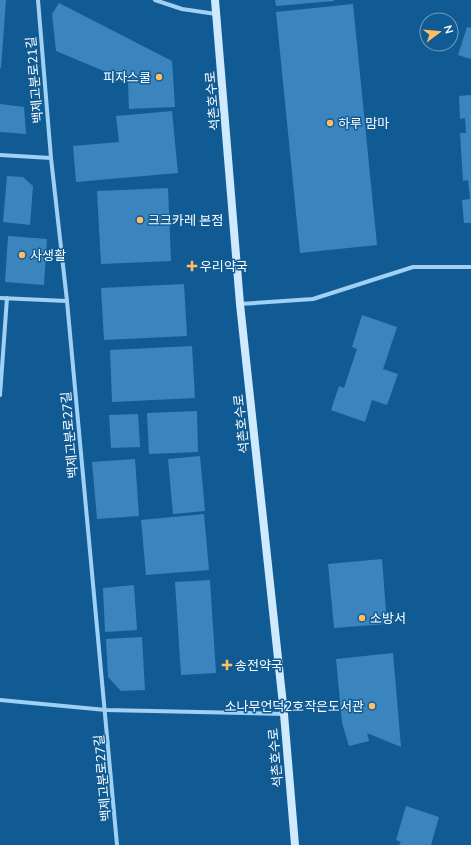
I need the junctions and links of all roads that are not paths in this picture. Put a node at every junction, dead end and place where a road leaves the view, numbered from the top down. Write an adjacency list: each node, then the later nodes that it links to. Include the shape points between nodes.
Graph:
1 (38, 0): 6 (street, 백제고분로21길)
2 (155, 0): 4 (street, via 182,9)
3 (215, 0): 4 (street, 석촌호수로)
4 (217, 14): 11 (street, 석촌호수로)
5 (0, 155): 6 (street)
6 (51, 158): 10 (street, 백제고분로27길)
7 (471, 267): 11 (street, via 413,267 313,298)
8 (0, 298): 9 (street)
9 (7, 298): 10 (street); 12 (street)
10 (67, 301): 14 (street, 백제고분로27길)
11 (240, 304): 15 (street, 석촌호수로)
12 (0, 395)
13 (0, 700): 14 (street)
14 (106, 710): 15 (street); 16 (street, 백제고분로27길)
15 (284, 714): 17 (street, 석촌호수로)
16 (117, 845)
17 (295, 845)

